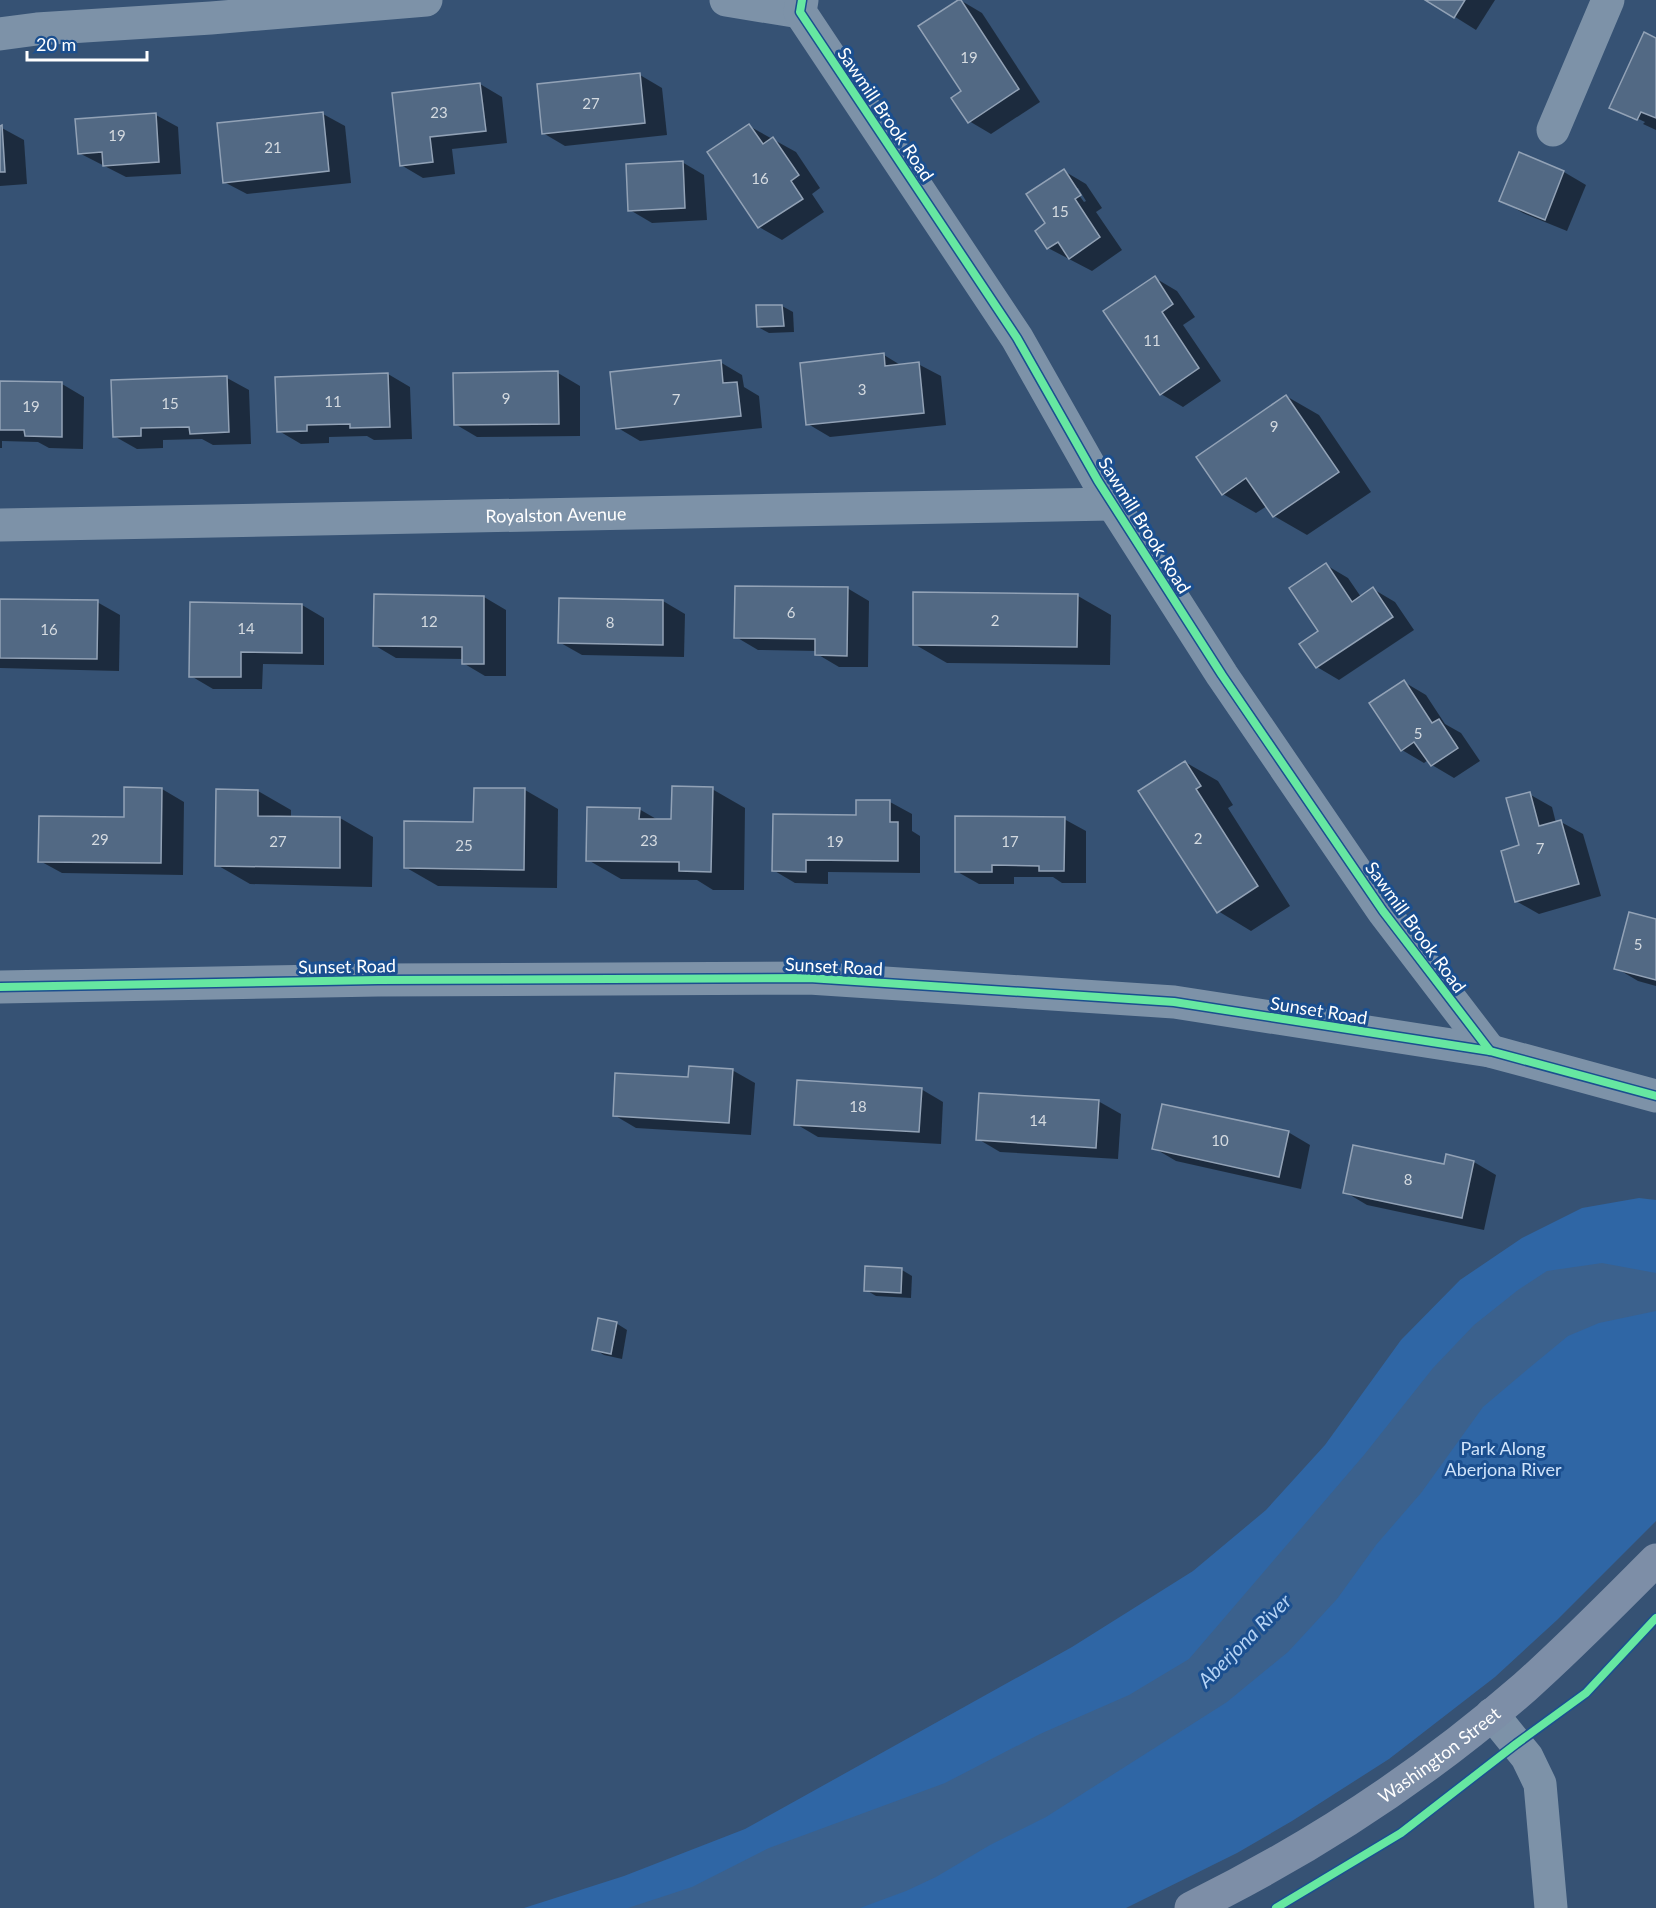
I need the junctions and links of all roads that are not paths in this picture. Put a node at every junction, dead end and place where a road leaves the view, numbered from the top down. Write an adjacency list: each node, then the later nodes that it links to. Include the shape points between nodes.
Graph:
1 (426, 0): 5 (street)
2 (726, 0): 4 (street)
3 (1608, 0): 6 (street)
4 (801, 6): 7 (street, Sawmill Brook Road, via 1017,338)
5 (0, 34)
6 (1553, 129)
7 (1112, 504): 8 (street, Royalston Avenue); 10 (street, Sawmill Brook Road, via 1222,675 1383,911)
8 (0, 525)
9 (0, 987): 10 (street, Sunset Road, via 808,978 1174,1002)
10 (1490, 1052): 11 (street, Sunset Road)
11 (1656, 1096)
12 (1656, 1560): 13 (main road, Washington Street, via 1560,1655)
13 (1492, 1714): 14 (main road, Washington Street, via 1380,1799 1265,1870); 15 (street, via 1527,1757 1540,1784)
14 (1191, 1908)
15 (1551, 1908)

